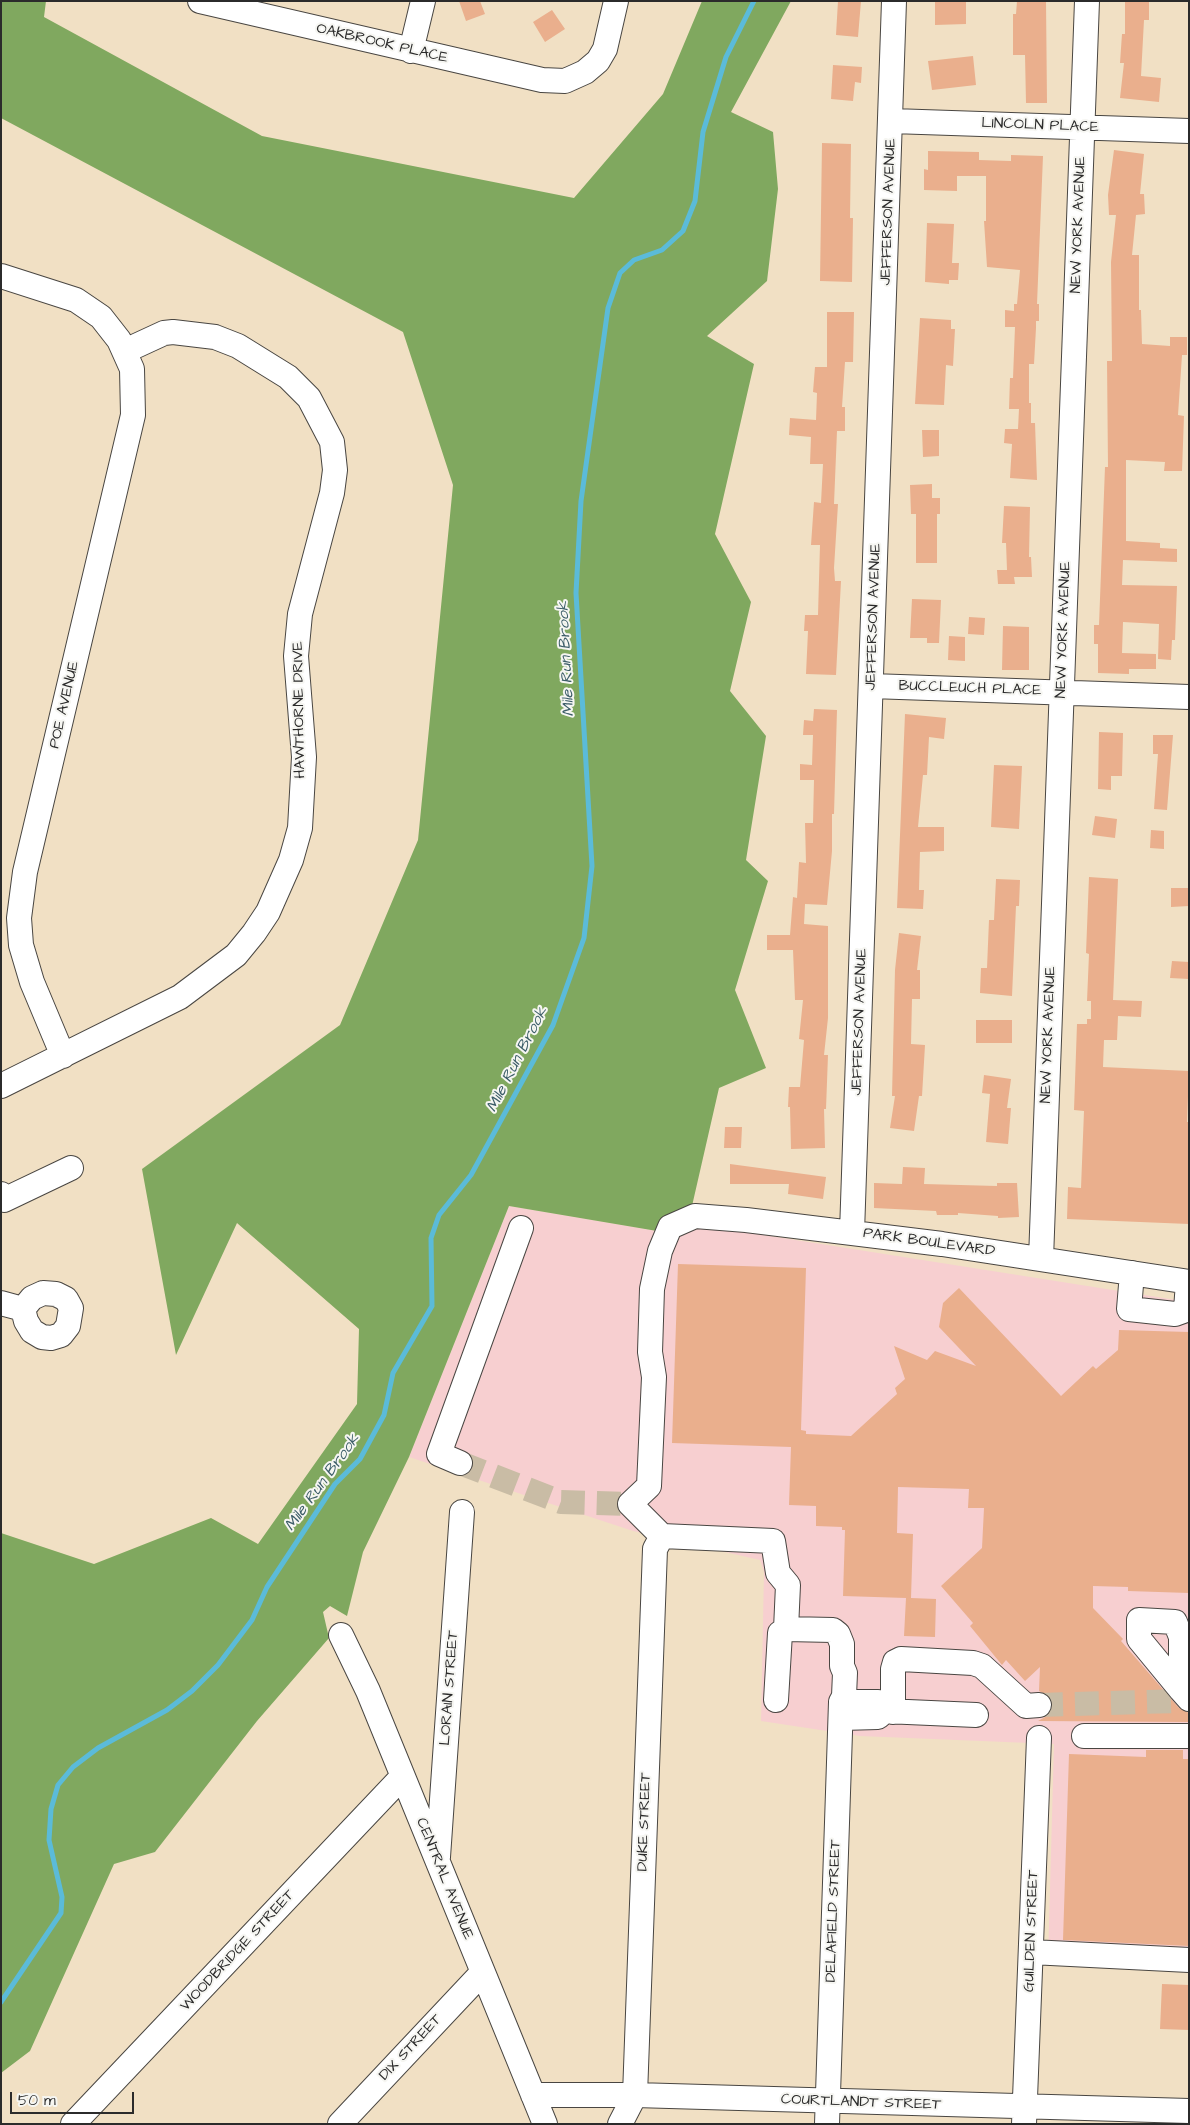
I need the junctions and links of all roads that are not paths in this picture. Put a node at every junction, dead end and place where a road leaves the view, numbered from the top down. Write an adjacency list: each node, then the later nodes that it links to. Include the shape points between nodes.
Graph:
1 (200, 1): 6 (street, OAKBROOK PLACE)
2 (423, 1): 7 (street)
3 (616, 1): 7 (street, OAKBROOK PLACE, via 605,48 598,61 585,72 565,81 542,80)
4 (894, 1): 8 (street, JEFFERSON AVENUE)
5 (1087, 1): 9 (street, NEW YORK AVENUE)
6 (227, 5): 7 (street, OAKBROOK PLACE)
7 (411, 51)
8 (892, 121): 9 (street, LINCOLN PLACE); 13 (street, JEFFERSON AVENUE)
9 (1082, 128): 10 (street, LINCOLN PLACE); 14 (street, NEW YORK AVENUE)
10 (1189, 131)
11 (1, 276): 12 (street, via 76,300 102,317)
12 (125, 351): 16 (street, POE AVENUE, via 132,369 133,415 25,872 19,918 20,945); 16 (street, HAWTHORNE DRIVE, via 173,332 216,337 238,346 288,377 309,398 332,442 335,470 332,493 300,614 296,656 304,758 300,828 291,860 268,912 236,955 180,997)
13 (871, 686): 14 (street, BUCCLEUCH PLACE); 21 (street, JEFFERSON AVENUE)
14 (1062, 693): 15 (street, BUCCLEUCH PLACE); 22 (street, NEW YORK AVENUE)
15 (1189, 698)
16 (63, 1056): 17 (street, HAWTHORNE DRIVE)
17 (1, 1086)
18 (71, 1168): 19 (street, via 4,1200)
19 (1, 1194)
20 (521, 1228): 25 (street, via 439,1454)
21 (852, 1232): 22 (street, PARK BOULEVARD); 27 (street, PARK BOULEVARD, via 695,1216 670,1227 660,1252 652,1290 650,1352 654,1377 649,1486 630,1504)
22 (1041, 1259): 23 (street, PARK BOULEVARD)
23 (1132, 1273): 24 (street, PARK BOULEVARD); 24 (street, via 1129,1309 1175,1314 1186,1310)
24 (1188, 1282)
25 (460, 1464)
26 (462, 1512): 41 (street, LORAIN STREET)
27 (658, 1542): 28 (street, via 773,1540 778,1573 788,1585); 46 (street, DUKE STREET)
28 (786, 1629): 32 (street, via 780,1632); 33 (street, DELAFIELD STREET, via 833,1630 838,1634 842,1644 842,1666 835,1672 835,1694)
29 (341, 1635): 40 (street, CENTRAL AVENUE, via 368,1691)
30 (1170, 1664): 31 (street)
31 (1184, 1698)
32 (776, 1700)
33 (841, 1706): 35 (street, via 878,1717); 48 (street, DELAFIELD STREET)
34 (1033, 1706): 35 (street, via 982,1666 901,1659 895,1662 893,1669)
35 (889, 1711): 36 (street)
36 (976, 1715)
37 (1084, 1736): 38 (street)
38 (1189, 1736)
39 (1039, 1738): 42 (street, GUILDEN STREET)
40 (402, 1777): 41 (street, CENTRAL AVENUE); 51 (street, WOODBRIDGE STREET)
41 (438, 1864): 44 (street, CENTRAL AVENUE)
42 (1031, 1952): 43 (street); 50 (street, GUILDEN STREET)
43 (1189, 1960)
44 (482, 1972): 45 (street, CENTRAL AVENUE); 52 (street, DIX STREET)
45 (533, 2095): 46 (street, COURTLANDT STREET); 53 (street, CENTRAL AVENUE)
46 (635, 2095): 48 (street, COURTLANDT STREET); 54 (street)
47 (1189, 2111): 50 (street, COURTLANDT STREET)
48 (827, 2113): 49 (street, COURTLANDT STREET)
49 (901, 2114): 50 (street, COURTLANDT STREET)
50 (1024, 2115)
51 (73, 2124)
52 (340, 2124)
53 (545, 2124)
54 (620, 2124)

